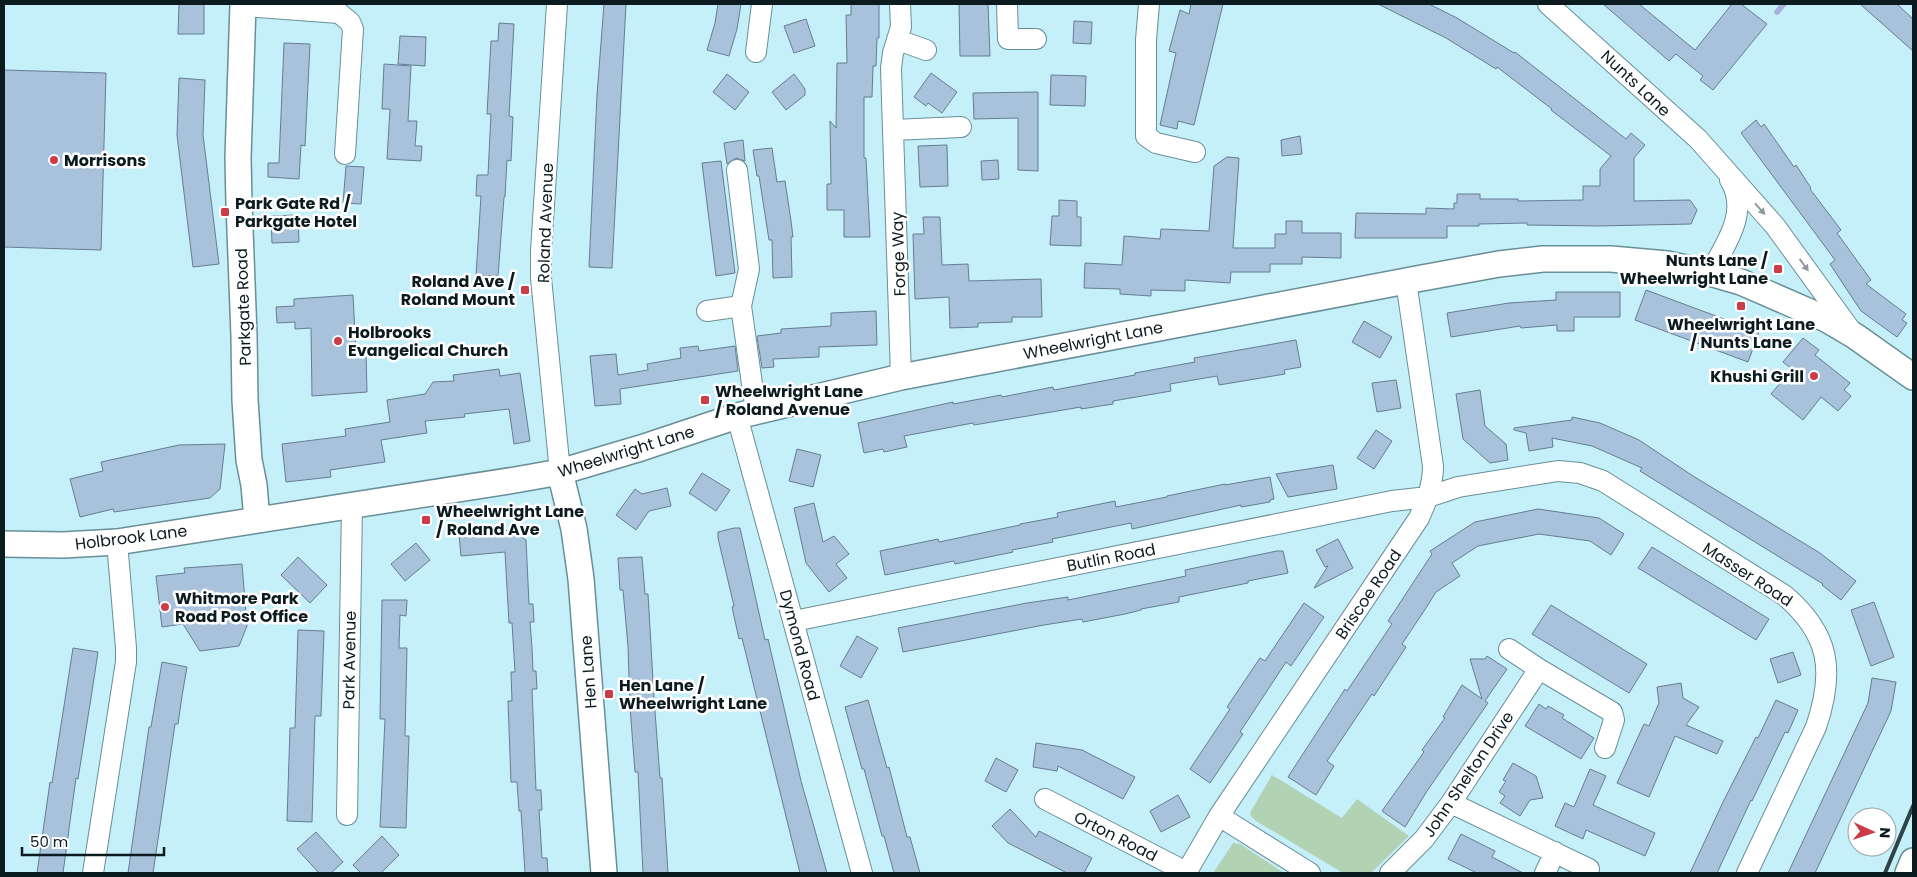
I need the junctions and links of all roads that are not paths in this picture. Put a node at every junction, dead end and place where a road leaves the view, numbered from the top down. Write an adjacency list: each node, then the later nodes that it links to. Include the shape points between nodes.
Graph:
1 (557, 4): 26 (street, Roland Avenue, via 541,278)
2 (762, 4): 11 (street)
3 (900, 4): 9 (street, Forge Way)
4 (1007, 4): 8 (street, via 1008,39)
5 (1149, 4): 14 (street, via 1144,112 1146,136 1156,143)
6 (1548, 4): 16 (street, Nunts Lane, via 1698,139)
7 (243, 5): 15 (street, via 339,13 350,22 353,29); 29 (street, Parkgate Road, via 239,203 245,400)
8 (1036, 38)
9 (898, 40): 10 (street); 13 (street, Forge Way, via 891,68)
10 (926, 50)
11 (756, 52)
12 (961, 127): 13 (street)
13 (893, 130): 23 (street, Forge Way)
14 (1195, 152)
15 (345, 154)
16 (1721, 165): 18 (street, Nunts Lane, via 1736,193 1738,211 1733,230); 22 (street, Nunts Lane, one-way to 22, via 1775,226)
17 (737, 170): 20 (street, via 750,270)
18 (1710, 273): 19 (street, Wheelwright Lane, via 1667,264 1611,259 1543,259); 22 (street, Wheelwright Lane, via 1814,312)
19 (1406, 281): 23 (street, Wheelwright Lane); 27 (street, Briscoe Road, via 1433,466)
20 (741, 306): 21 (street); 25 (street, Dymond Road)
21 (708, 311)
22 (1855, 336): 24 (street, Wheelwright Lane)
23 (902, 377): 25 (street, Wheelwright Lane)
24 (1913, 377)
25 (746, 414): 26 (street, Wheelwright Lane); 32 (street, Dymond Road)
26 (560, 472): 28 (street, Wheelwright Lane); 45 (street, Hen Lane, via 574,529 581,579)
27 (1428, 497): 32 (street, Butlin Road, via 1392,501); 39 (street, Briscoe Road, via 1419,518); 51 (street, Masser Road, via 1458,487 1558,471 1580,473 1603,481 1784,595 1801,609 1824,652 1828,678 1824,703 1816,727)
28 (352, 505): 29 (street, Wheelwright Lane); 38 (street, Park Avenue)
29 (257, 520): 30 (street, Holbrook Lane)
30 (117, 542): 31 (street, Holbrook Lane); 44 (street, via 126,662)
31 (4, 544)
32 (794, 621): 46 (street, Dymond Road)
33 (1509, 649): 34 (street)
34 (1539, 669): 35 (street, via 1612,712 1614,720); 37 (street, John Shelton Drive)
35 (1605, 748)
36 (1045, 799): 47 (street, Orton Road)
37 (1451, 803): 40 (street); 49 (street, John Shelton Drive, via 1424,839)
38 (347, 814)
39 (1220, 816): 47 (street, Briscoe Road); 48 (street)
40 (1555, 852): 43 (street); 50 (street)
41 (1913, 861): 52 (street)
42 (1913, 865): 52 (street)
43 (1589, 869)
44 (92, 873)
45 (604, 873)
46 (862, 873)
47 (1186, 873)
48 (1310, 873)
49 (1390, 873)
50 (1545, 873)
51 (1747, 873)
52 (1908, 873)

